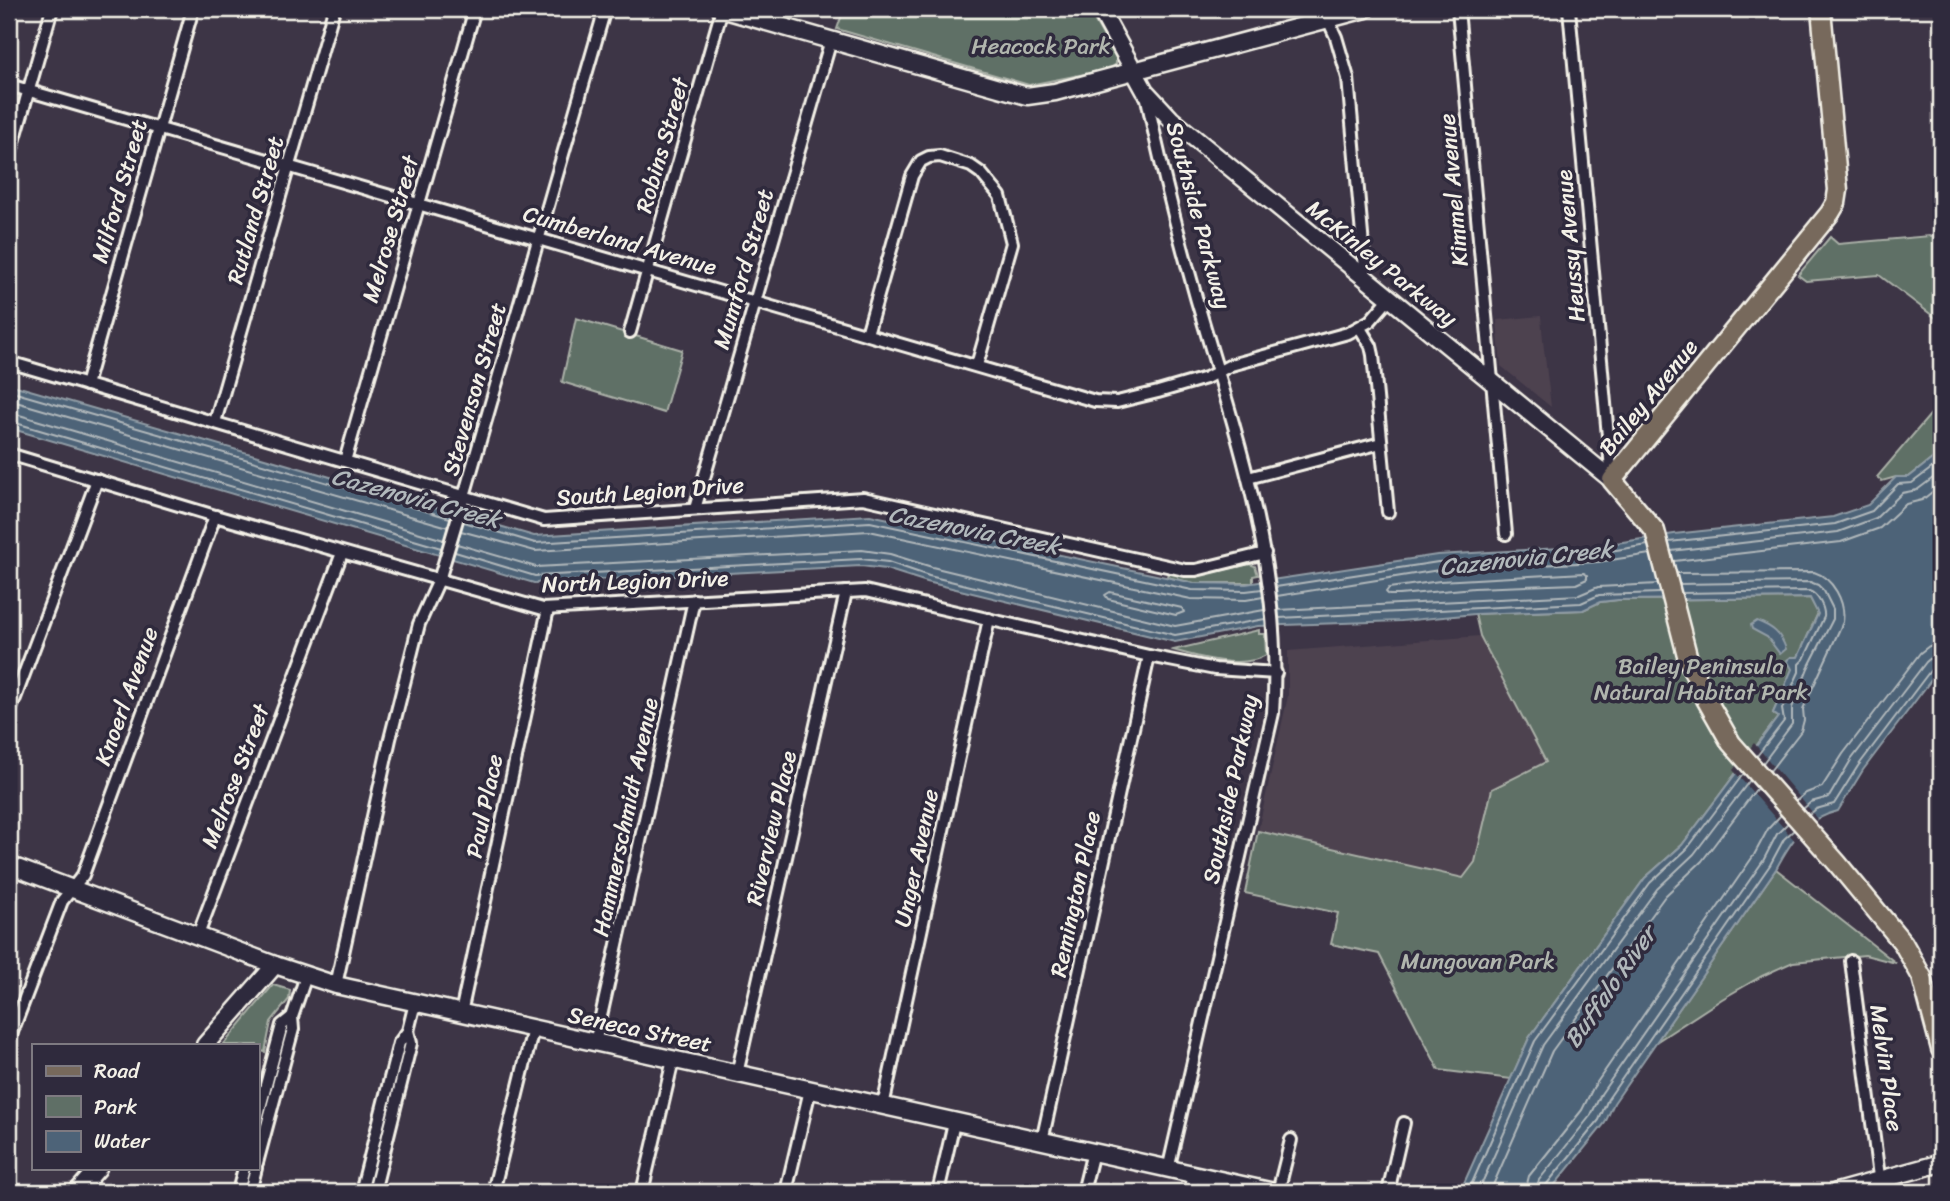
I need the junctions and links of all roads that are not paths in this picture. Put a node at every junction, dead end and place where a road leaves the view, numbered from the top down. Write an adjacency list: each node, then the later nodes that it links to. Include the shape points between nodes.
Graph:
1 (52, 9): 16 (street)
2 (193, 9): 18 (street, Milford Street)
3 (334, 9): 20 (street, Rutland Street)
4 (475, 9): 21 (street, Melrose Street)
5 (605, 9): 22 (street, Stevenson Street)
6 (721, 9): 13 (street); 23 (street, Robins Street)
7 (1100, 9): 14 (street)
8 (1366, 9): 12 (street)
9 (1458, 9): 33 (street, Kimmel Avenue)
10 (1569, 9): 41 (street, Heussy Avenue)
11 (1821, 9): 41 (main road, Bailey Avenue, via 1836,202)
12 (1325, 14): 14 (street); 24 (street, via 1348,78)
13 (831, 40): 14 (street, via 1027,96); 26 (street, Mumford Street)
14 (1134, 71): 17 (street, McKinley Parkway)
15 (9, 85): 16 (street, Cumberland Avenue)
16 (29, 90): 18 (street, Cumberland Avenue); 19 (street)
17 (1145, 91): 24 (street, McKinley Parkway, via 1180,127); 32 (street, Southside Parkway)
18 (159, 128): 20 (street, Cumberland Avenue); 34 (street, Milford Street)
19 (9, 159)
20 (289, 166): 21 (street, Cumberland Avenue); 35 (street, Rutland Street)
21 (420, 204): 22 (street, Cumberland Avenue); 38 (street, Melrose Street)
22 (540, 238): 23 (street, Cumberland Avenue); 42 (street, Stevenson Street)
23 (648, 269): 26 (street, Cumberland Avenue); 28 (street, Robins Street)
24 (1366, 280): 25 (street, McKinley Parkway)
25 (1389, 299): 27 (street); 33 (street, McKinley Parkway)
26 (755, 302): 29 (street, Cumberland Avenue); 43 (street, Mumford Street)
27 (1360, 328): 32 (street, Cumberland Avenue); 36 (street, via 1373,355)
28 (630, 332)
29 (867, 334): 31 (street, Cumberland Avenue); 31 (street, via 912,176 920,161 940,156 971,166 990,181 1000,196 1012,243)
30 (9, 362): 34 (street, South Legion Drive)
31 (977, 365): 32 (street, Cumberland Avenue, via 1108,403 1158,393)
32 (1219, 372): 39 (street, Southside Parkway)
33 (1491, 382): 41 (street, McKinley Parkway); 46 (street, Kimmel Avenue)
34 (86, 385): 35 (street, South Legion Drive)
35 (215, 422): 38 (street, South Legion Drive)
36 (1381, 443): 39 (street); 44 (street)
37 (9, 454): 40 (street, North Legion Drive)
38 (345, 461): 42 (street, South Legion Drive)
39 (1248, 478): 48 (street, Southside Parkway)
40 (97, 480): 45 (street, North Legion Drive); 56 (street)
41 (1612, 480): 72 (main road, Bailey Avenue, via 1655,531 1688,659 1731,743 1912,956)
42 (463, 499): 43 (street, South Legion Drive, via 544,520); 49 (street, Stevenson Street)
43 (695, 509): 48 (street, South Legion Drive, via 863,498 1185,570)
44 (1388, 512)
45 (215, 516): 47 (street, North Legion Drive); 58 (street, Knoerl Avenue, via 83,875)
46 (1506, 534)
47 (342, 553): 49 (street, North Legion Drive); 59 (street, Melrose Street)
48 (1265, 553): 55 (street, Southside Parkway)
49 (440, 575): 52 (street, North Legion Drive); 63 (street, Stevenson Street, via 419,624 390,739)
50 (846, 592): 51 (street, North Legion Drive); 53 (street, North Legion Drive, via 866,591); 74 (street, Riverview Place)
51 (694, 600): 52 (street, North Legion Drive); 70 (street, Hammerschmidt Avenue)
52 (548, 609): 65 (street, Paul Place)
53 (989, 619): 54 (street, North Legion Drive); 76 (street, Unger Avenue)
54 (1149, 656): 55 (street, North Legion Drive, via 1215,669); 82 (street, Remington Place)
55 (1276, 673): 90 (street, Southside Parkway, via 1273,713)
56 (9, 714)
57 (9, 864): 58 (street, Seneca Street)
58 (73, 888): 59 (street, Seneca Street); 69 (street, Knoerl Avenue, via 62,901)
59 (198, 935): 61 (street, Seneca Street)
60 (1851, 961): 92 (street, Melvin Place)
61 (275, 964): 62 (street, Seneca Street); 71 (street)
62 (306, 976): 63 (street, Seneca Street); 66 (street)
63 (337, 985): 64 (street, Seneca Street)
64 (415, 1003): 65 (street, Seneca Street); 68 (street)
65 (461, 1013): 67 (street, Seneca Street)
66 (292, 1017): 77 (street, via 282,1025); 80 (street, via 293,1029)
67 (533, 1029): 70 (street, Seneca Street); 98 (street)
68 (408, 1031): 84 (street, via 399,1043); 86 (street, via 411,1043)
69 (9, 1040)
70 (595, 1043): 73 (street, Seneca Street)
71 (206, 1044)
72 (1941, 1049)
73 (673, 1060): 74 (street, Seneca Street); 99 (street)
74 (737, 1074): 75 (street, Seneca Street)
75 (810, 1090): 76 (street, Seneca Street); 100 (street)
76 (883, 1106): 78 (street, Seneca Street)
77 (259, 1111)
78 (954, 1123): 82 (street, Seneca Street); 101 (street)
79 (1404, 1123): 105 (street)
80 (260, 1140)
81 (1291, 1140): 104 (street)
82 (1042, 1141): 83 (street, Seneca Street)
83 (1093, 1152): 90 (street, Seneca Street); 102 (street)
84 (368, 1163): 86 (street); 96 (street)
85 (1941, 1163): 92 (street)
86 (380, 1166): 97 (street)
87 (96, 1170): 93 (street)
88 (244, 1170): 94 (street)
89 (256, 1170): 95 (street)
90 (1168, 1170): 91 (street, Seneca Street)
91 (1194, 1175): 103 (street); 104 (street, Seneca Street)
92 (1881, 1186): 106 (street)
93 (77, 1192)
94 (238, 1192)
95 (250, 1192)
96 (361, 1192)
97 (373, 1192)
98 (493, 1192)
99 (642, 1192)
100 (786, 1192)
101 (938, 1192)
102 (1083, 1192)
103 (1190, 1192)
104 (1276, 1192)
105 (1388, 1192)
106 (1836, 1192)

